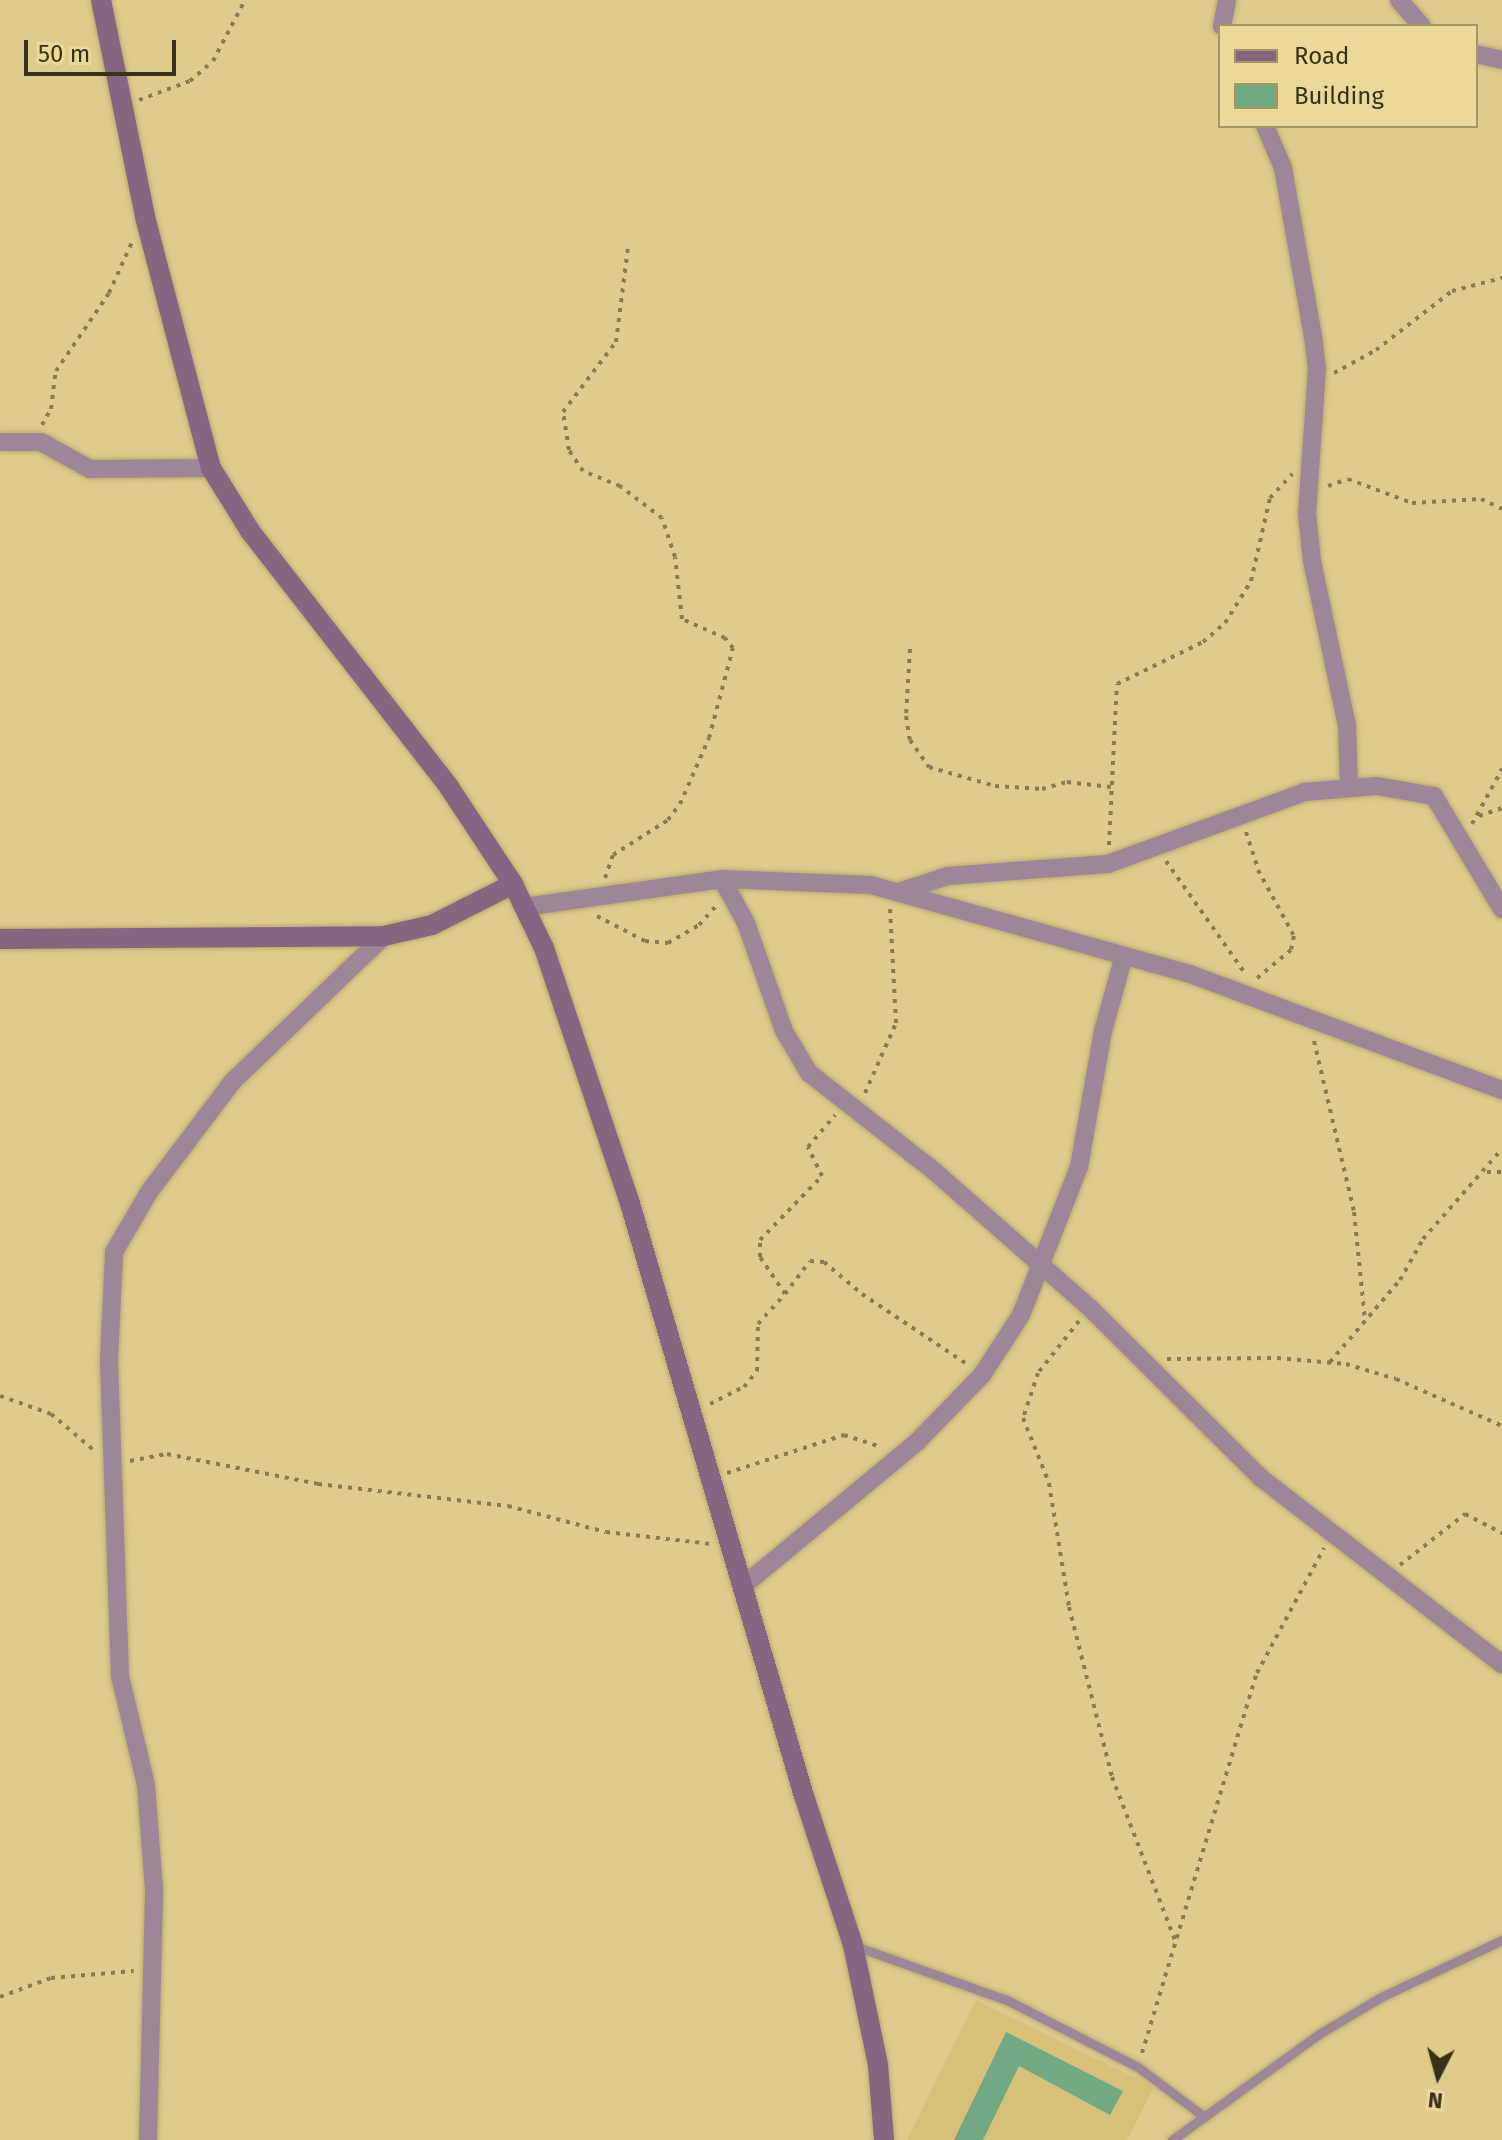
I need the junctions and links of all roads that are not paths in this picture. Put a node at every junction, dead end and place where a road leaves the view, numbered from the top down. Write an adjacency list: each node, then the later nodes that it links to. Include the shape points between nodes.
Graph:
1 (101, 0): 10 (street, via 145,217)
2 (1227, 0): 4 (street)
3 (1399, 0): 5 (street)
4 (1222, 24)
5 (1420, 24)
6 (1478, 54): 7 (street)
7 (1502, 60)
8 (1266, 128): 11 (street, via 1283,168 1313,336 1316,393 1307,502 1312,561 1347,725)
9 (0, 442): 10 (street, via 41,442 90,469)
10 (211, 468): 12 (street, via 250,531 449,787)
11 (1349, 787): 14 (street, via 1305,792 1108,864 948,876); 16 (street, via 1426,792 1463,840)
12 (513, 884): 15 (street); 17 (street, via 432,925)
13 (726, 885): 14 (street, via 828,880); 15 (street, via 602,894); 21 (street, via 755,946 784,1031 809,1073 934,1171)
14 (893, 890): 19 (street)
15 (524, 907): 22 (street, via 544,948 624,1185)
16 (1502, 909)
17 (384, 936): 18 (street); 27 (street, via 233,1081 127,1225 114,1252 111,1465 121,1694 149,1814 154,1889 148,1971)
18 (0, 939)
19 (1124, 956): 20 (street, via 1264,1000); 21 (street, via 1103,1031 1079,1167)
20 (1502, 1090)
21 (1043, 1270): 22 (street, via 982,1375 904,1453); 23 (street, via 1144,1359 1239,1458 1331,1537)
22 (743, 1586): 25 (street)
23 (1502, 1664)
24 (1502, 1940): 26 (lane, via 1381,1997)
25 (853, 1945): 26 (lane, via 1007,2000 1138,2067); 28 (street, via 878,2065)
26 (1202, 2115): 29 (lane)
27 (148, 2140)
28 (884, 2140)
29 (1172, 2140)

